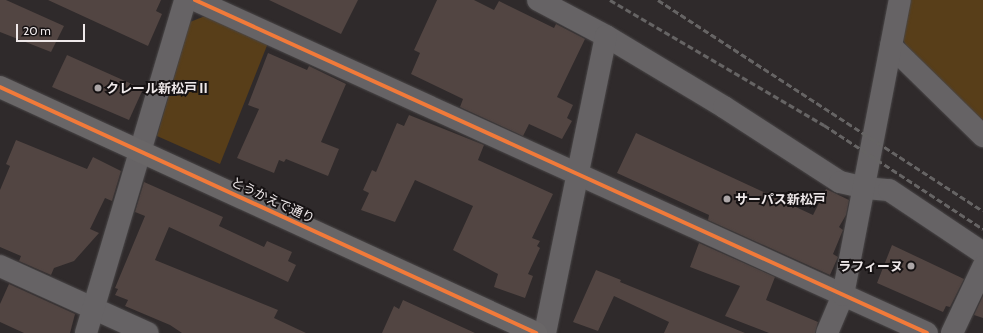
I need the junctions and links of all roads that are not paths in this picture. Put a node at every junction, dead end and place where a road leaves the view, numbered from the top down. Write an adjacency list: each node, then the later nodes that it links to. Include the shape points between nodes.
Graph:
1 (185, 0): 9 (street)
2 (195, 0): 10 (street)
3 (538, 0): 5 (street)
4 (900, 0): 6 (street)
5 (606, 36): 10 (street); 11 (street, via 724,107 840,182)
6 (891, 46): 8 (street); 11 (street)
7 (0, 87): 9 (street, とうかえで通り)
8 (983, 136)
9 (141, 150): 16 (street); 19 (street, とうかえで通り)
10 (578, 174): 15 (street); 20 (street)
11 (865, 188): 12 (street, via 890,190); 15 (street)
12 (983, 253)
13 (0, 266): 16 (street)
14 (983, 267): 23 (street)
15 (843, 295): 21 (street); 22 (street)
16 (93, 308): 17 (street); 18 (street)
17 (86, 333)
18 (148, 333)
19 (536, 333)
20 (545, 333)
21 (827, 333)
22 (927, 333)
23 (952, 333)

